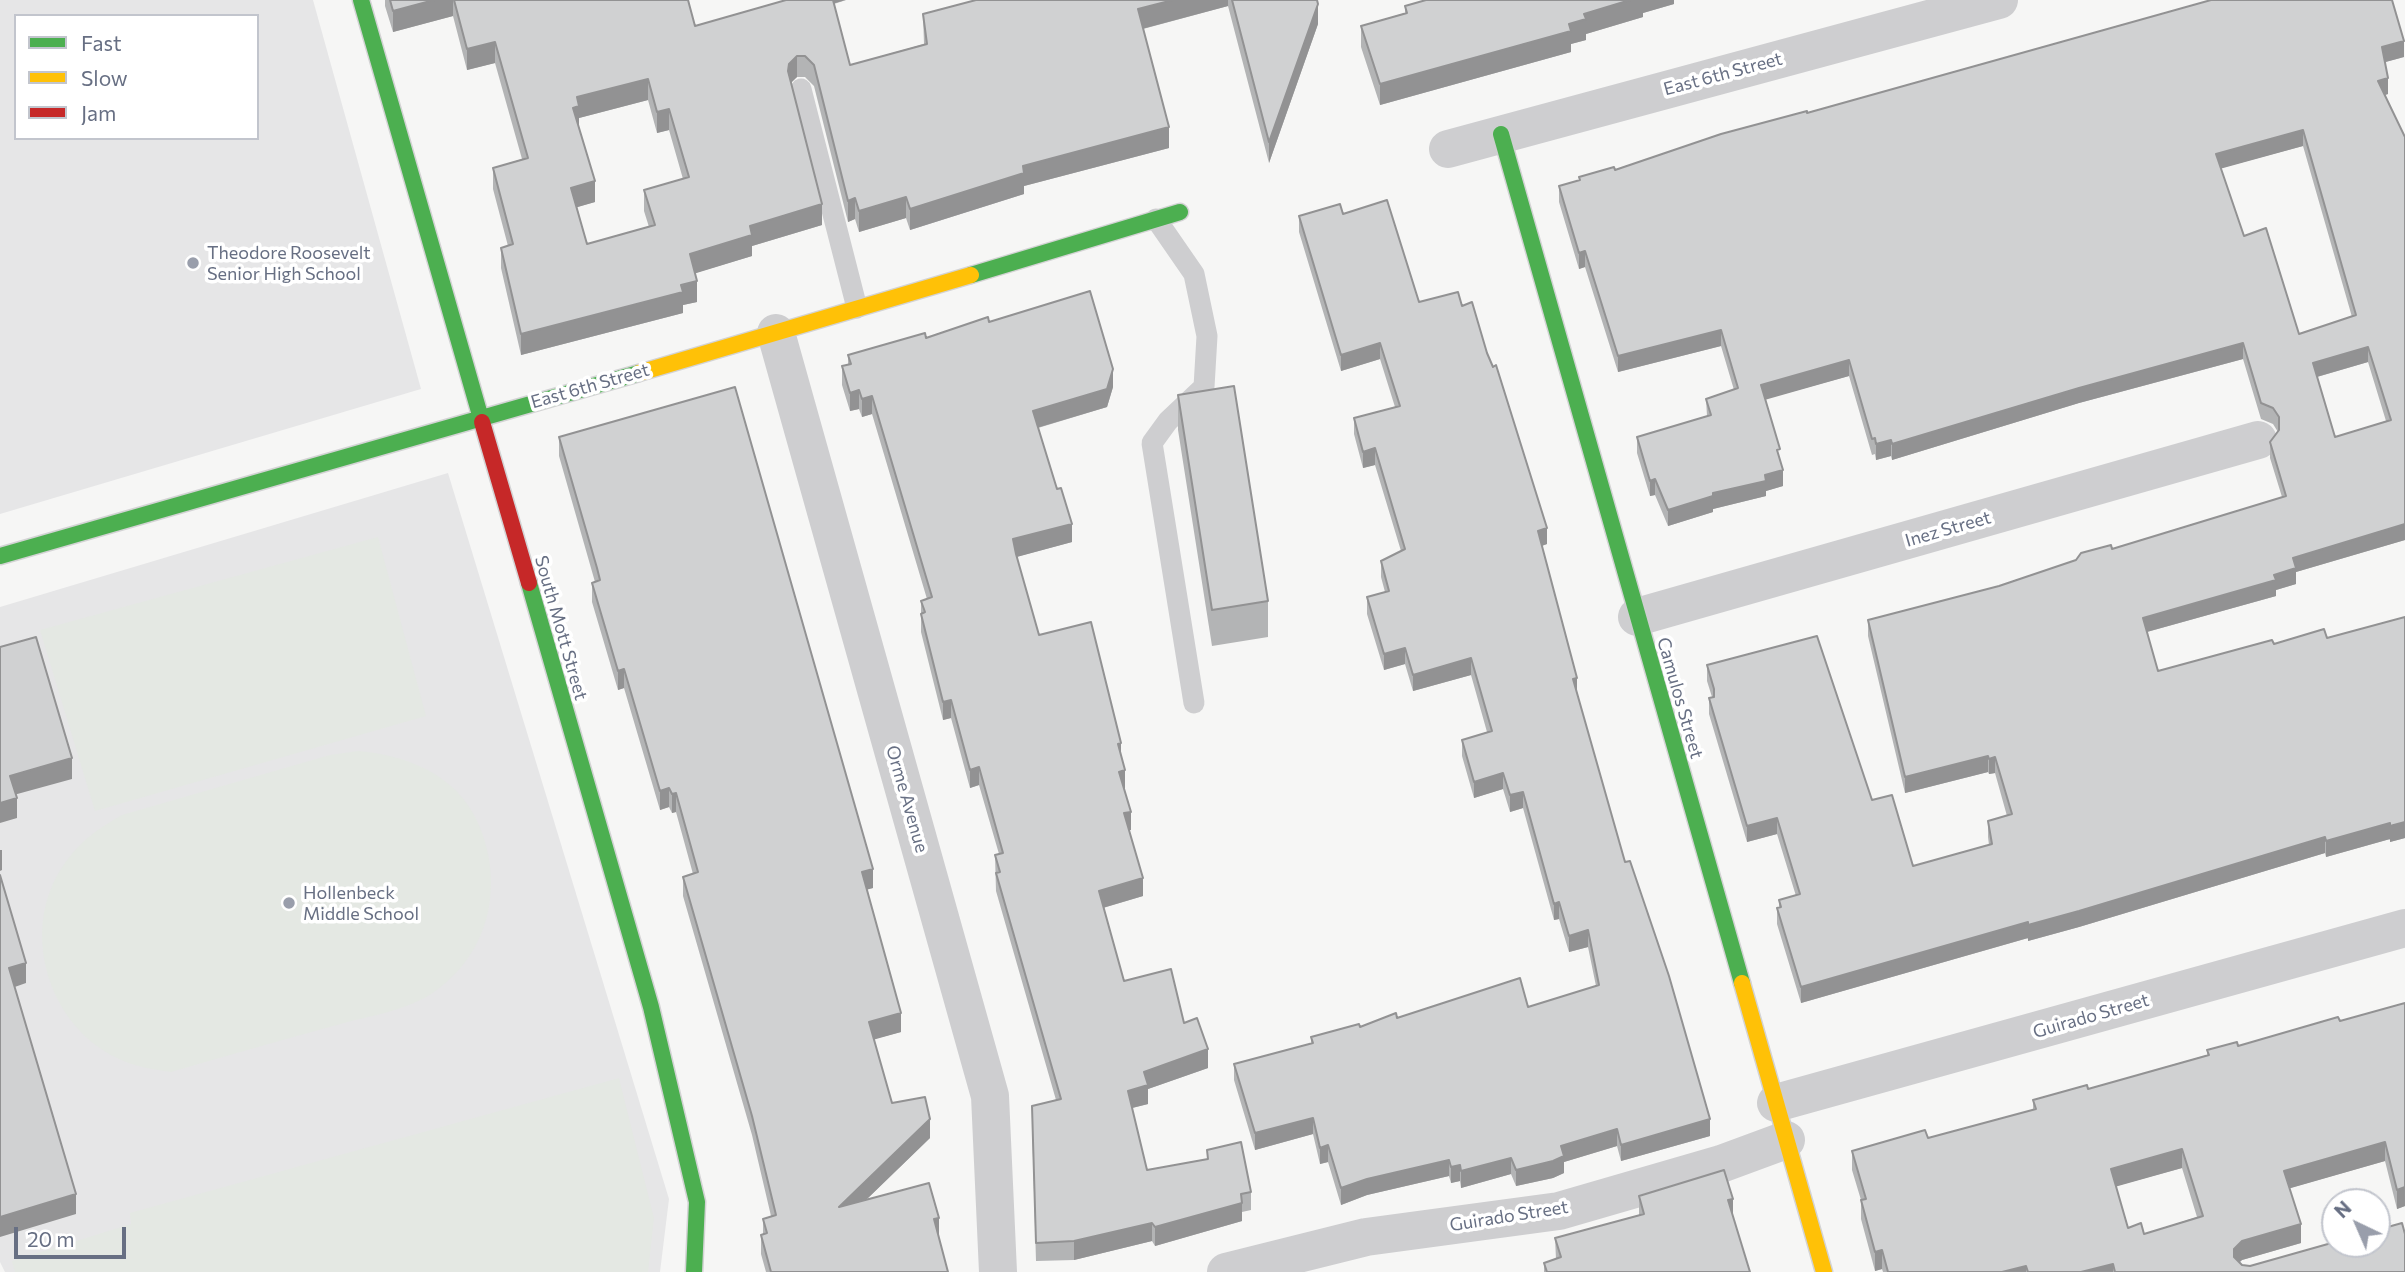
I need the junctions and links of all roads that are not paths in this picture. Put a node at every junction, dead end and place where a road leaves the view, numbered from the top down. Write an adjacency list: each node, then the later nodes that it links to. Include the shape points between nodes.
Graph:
1 (361, 0): 10 (street, South Mott Street)
2 (1999, 0): 4 (street, East 6th Street)
3 (801, 89): 8 (lane)
4 (1501, 134): 5 (street, East 6th Street); 13 (street, Camulos Street)
5 (1448, 149)
6 (1180, 212): 7 (street, East 6th Street)
7 (1156, 219): 8 (street, East 6th Street); 14 (lane, via 1194,274 1207,336 1204,387 1152,443)
8 (857, 308): 9 (street, East 6th Street)
9 (776, 332): 10 (street, East 6th Street); 19 (street, Orme Avenue, via 990,1096)
10 (480, 418): 12 (street, East 6th Street); 18 (street, South Mott Street, via 651,1007 697,1202)
11 (2258, 440): 13 (street, Inez Street)
12 (0, 556)
13 (1637, 617): 16 (street, Camulos Street)
14 (1194, 703)
15 (2405, 928): 16 (street, Guirado Street)
16 (1776, 1103): 17 (street, Camulos Street)
17 (1786, 1140): 20 (street, Guirado Street, via 1721,1164 1559,1211 1366,1237); 21 (street, Camulos Street)
18 (694, 1272)
19 (998, 1272)
20 (1226, 1272)
21 (1824, 1272)

